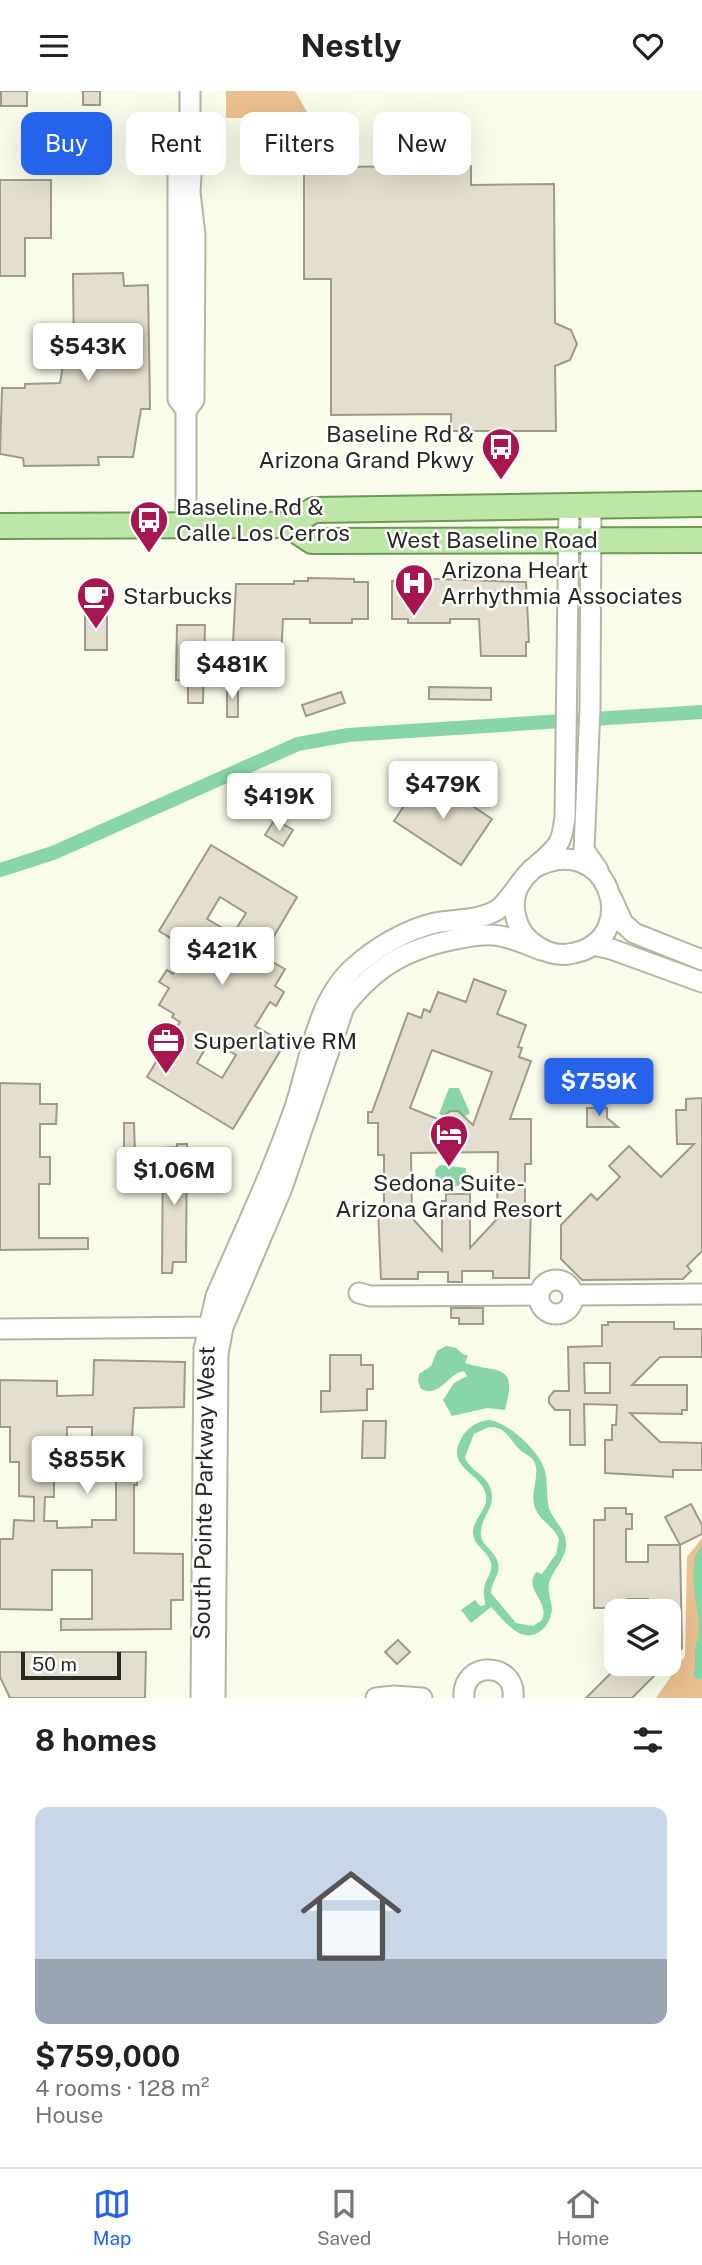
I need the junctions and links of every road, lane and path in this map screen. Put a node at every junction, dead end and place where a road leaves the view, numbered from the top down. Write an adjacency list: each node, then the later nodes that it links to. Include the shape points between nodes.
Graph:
1 (190, 91): 2 (street)
2 (190, 112)
3 (178, 175): 5 (street)
4 (191, 175): 6 (street)
5 (179, 247): 6 (street, via 187,255); 7 (street)
6 (195, 296): 7 (street); 8 (street, via 194,400)
7 (179, 326): 8 (street, via 178,399)
8 (186, 410): 11 (street)
9 (702, 504): 10 (main road, West Baseline Road)
10 (580, 506): 12 (main road, West Baseline Road, via 314,510); 14 (street)
11 (186, 525): 12 (main road, West Baseline Road); 13 (main road, West Baseline Road)
12 (288, 525): 14 (main road, West Baseline Road, via 312,541)
13 (0, 526)
14 (579, 540): 15 (main road, West Baseline Road); 16 (street, South Pointe Parkway West, via 565,718 565,818 557,845); 17 (street, via 590,716 584,850)
15 (702, 540)
16 (526, 875): 17 (street, via 545,861 561,858 576,859); 20 (street, via 515,904 519,928); 25 (street, South Pointe Parkway West, via 500,908 435,923 383,945 351,970 329,1000 295,1108 216,1296)
17 (602, 877): 18 (street)
18 (611, 896): 19 (street, via 609,923); 21 (street, via 623,923 634,933)
19 (593, 945): 20 (street, via 568,955); 22 (street)
20 (541, 950): 25 (street, South Pointe Parkway West, via 489,935 434,943 410,951 361,985 344,1007 282,1188)
21 (702, 960)
22 (702, 982)
23 (359, 1293): 24 (street, via 539,1295 541,1305 554,1314 569,1309 573,1295)
24 (702, 1294)
25 (215, 1327): 26 (street); 27 (street, South Pointe Parkway West, via 204,1349); 28 (street, South Pointe Parkway West)
26 (0, 1329)
27 (201, 1698)
28 (215, 1698)
29 (376, 1698): 30 (street)
30 (422, 1698)
31 (464, 1698): 32 (street, via 468,1680 480,1670 495,1669 508,1678)
32 (513, 1698)

